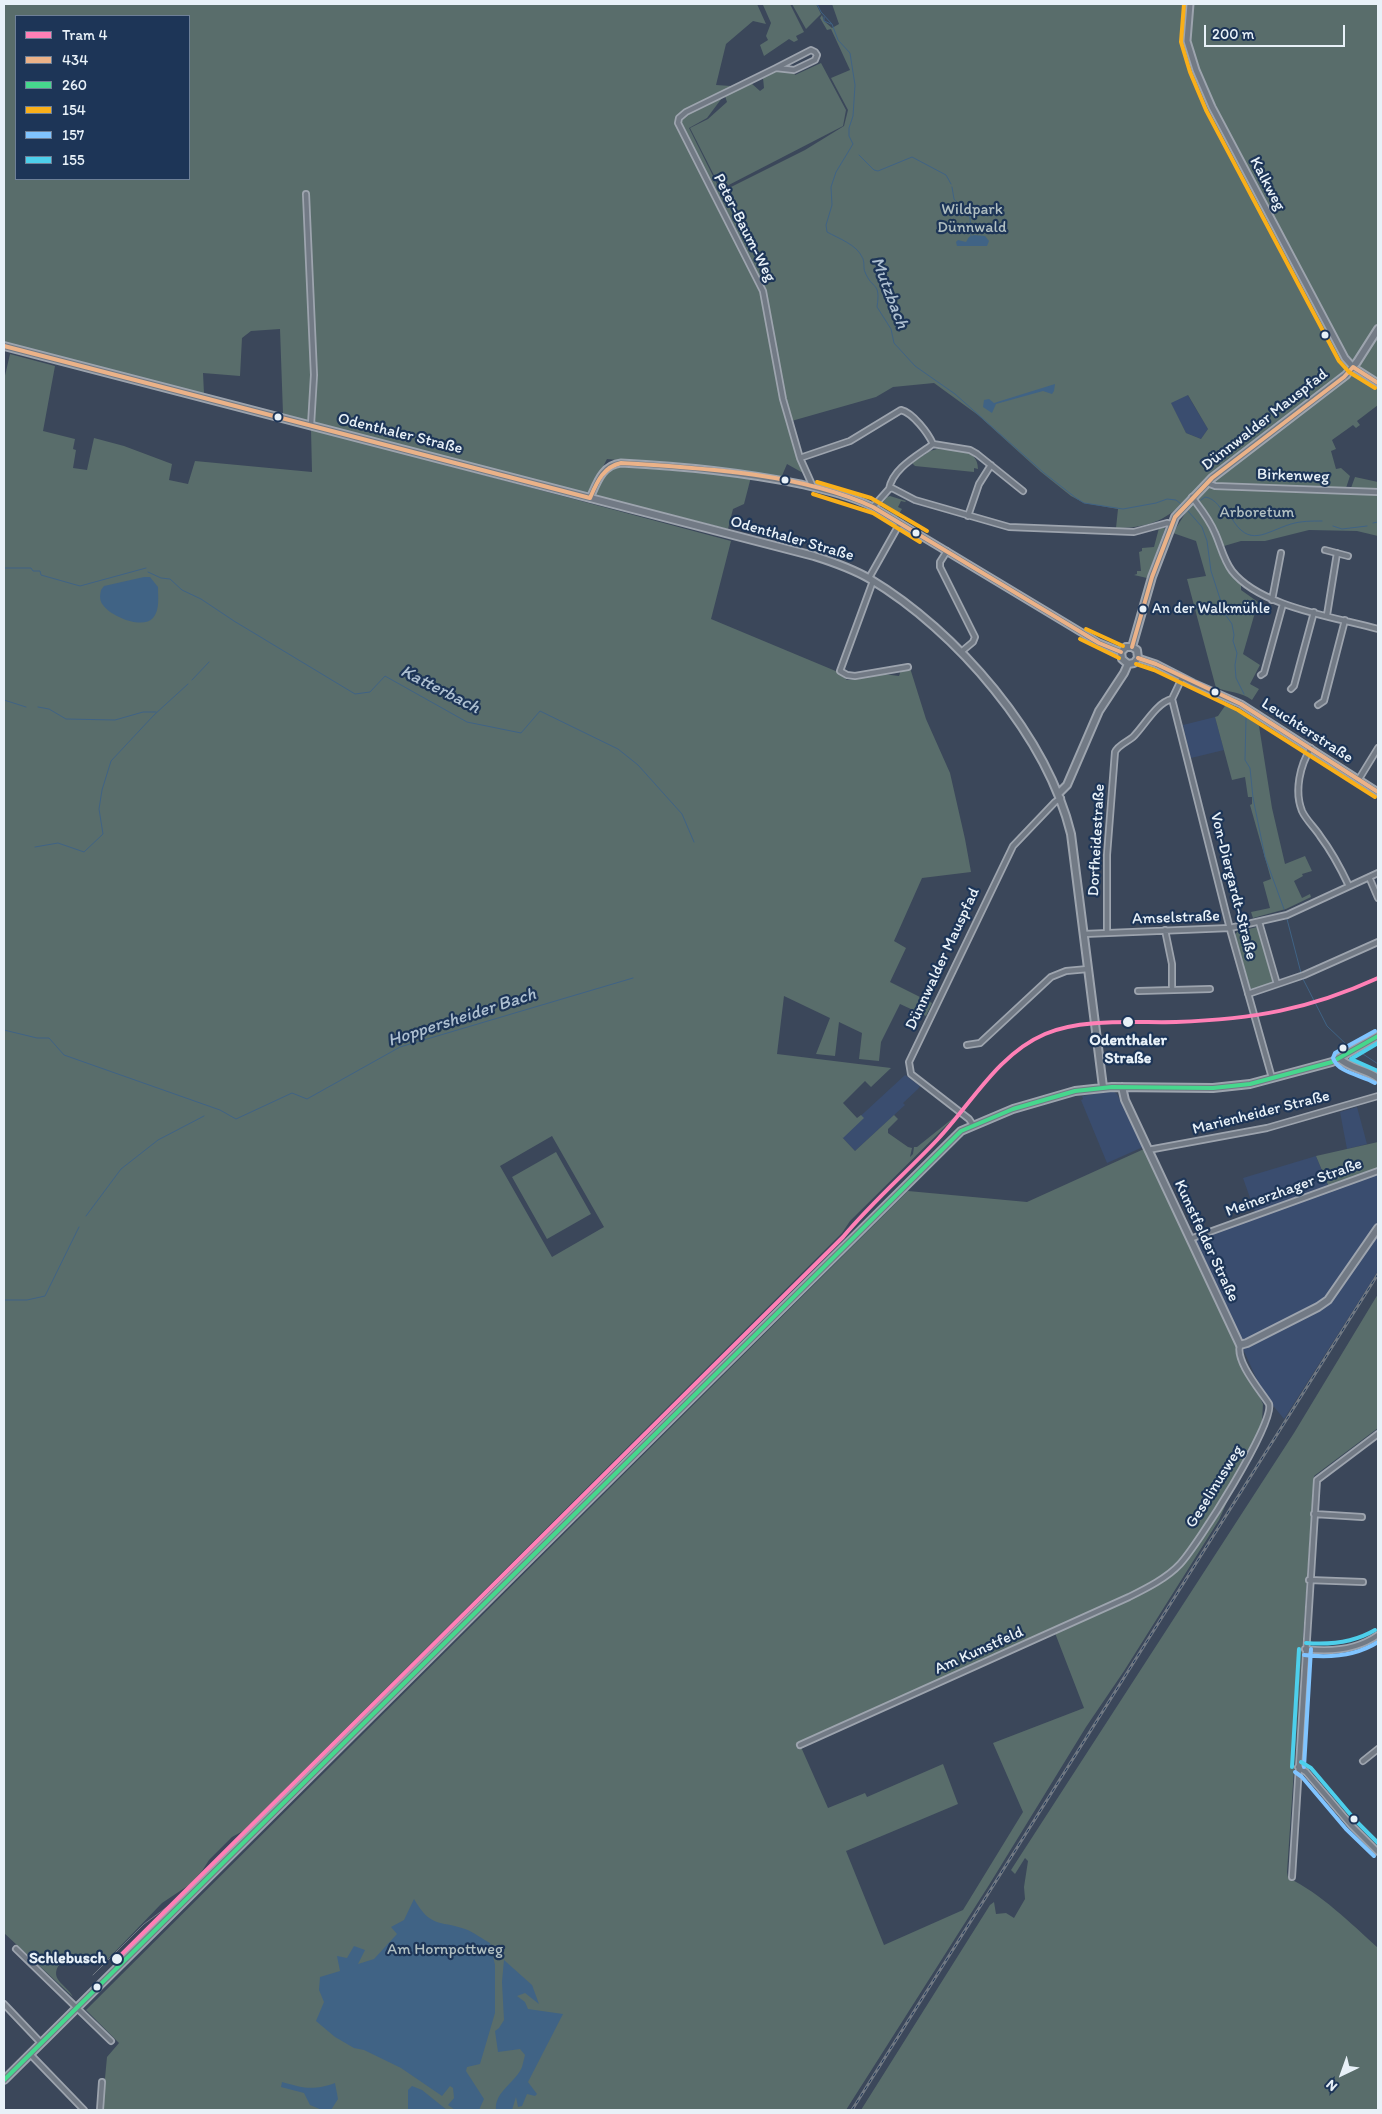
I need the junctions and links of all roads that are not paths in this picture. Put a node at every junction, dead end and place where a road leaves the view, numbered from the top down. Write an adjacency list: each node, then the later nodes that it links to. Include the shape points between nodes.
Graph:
1 (1190, 4): 6 (street, Kalkweg, via 1188,48 1212,107 1340,350)
2 (776, 68): 2 (street, Peter-Baum-Weg, via 794,70 816,60 817,55 811,50); 10 (street, Peter-Baum-Weg, via 686,112 678,123 763,291 783,399)
3 (306, 194): 8 (street, via 314,375)
4 (1378, 329): 6 (main road, Dünnwalder Mauspfad)
5 (4, 346): 8 (main road, Odenthaler Straße)
6 (1353, 366): 7 (street, Kalkweg); 12 (main road, Dünnwalder Mauspfad)
7 (1378, 384)
8 (311, 426): 18 (main road, Odenthaler Straße)
9 (933, 444): 10 (street, via 910,414 901,410 850,442); 11 (street, via 970,450); 14 (street, via 906,463 890,482)
10 (800, 458): 13 (street, Peter-Baum-Weg)
11 (992, 465): 15 (street); 20 (street, via 978,484)
12 (1207, 483): 16 (street, Birkenweg, via 1216,486); 17 (main road, Dünnwalder Mauspfad)
13 (813, 487): 18 (street, via 748,475 621,463 605,470); 19 (street)
14 (889, 489): 19 (street); 20 (street)
15 (1023, 491)
16 (1378, 492)
17 (1192, 497): 22 (main road, Dünnwalder Mauspfad); 29 (street, via 1209,520 1231,569 1250,589)
18 (590, 498): 28 (main road, Odenthaler Straße, via 814,556)
19 (873, 507): 21 (street)
20 (968, 516): 22 (street, via 1022,529 1134,532)
21 (900, 523): 24 (street); 28 (street)
22 (1171, 524): 35 (main road, Dünnwalder Mauspfad)
23 (1325, 550): 26 (street)
24 (947, 551): 36 (street, via 940,568 975,637); 37 (street, via 1098,643)
25 (1280, 553): 29 (street)
26 (1337, 553): 27 (street); 32 (street)
27 (1348, 556)
28 (871, 580): 36 (main road, Odenthaler Straße, via 925,619); 40 (street, via 840,670 855,676)
29 (1272, 600): 30 (street)
30 (1283, 604): 31 (street); 41 (street, via 1264,673)
31 (1314, 612): 32 (street); 43 (street)
32 (1328, 615): 33 (street)
33 (1345, 620): 34 (street); 45 (street, via 1324,701)
34 (1378, 629)
35 (1132, 647): 37 (main road); 38 (main road, via 1137,650)
36 (961, 652): 50 (main road, Odenthaler Straße, via 1032,742)
37 (1121, 652): 39 (main road, via 1122,659)
38 (1138, 658): 39 (main road); 42 (street, Leuchterstraße)
39 (1128, 664): 50 (main road, Dünnwalder Mauspfad, via 1103,704)
40 (908, 667)
41 (1260, 675)
42 (1182, 678): 44 (street); 46 (street, Leuchterstraße, via 1241,704)
43 (1291, 688)
44 (1172, 699): 56 (street, Von-Diergardt-Straße); 58 (street, Dorfheidestraße, via 1165,701 1135,734 1116,749 1107,855)
45 (1318, 705)
46 (1311, 748): 48 (street, Leuchterstraße); 53 (street, via 1301,770 1300,806)
47 (1378, 748): 48 (street)
48 (1359, 780): 49 (street, Leuchterstraße)
49 (1378, 792)
50 (1060, 796): 59 (main road, Odenthaler Straße, via 1071,834); 75 (street, Dünnwalder Mauspfad, via 1013,846 909,1068 915,1078)
51 (1378, 873): 52 (street, Amselstraße)
52 (1369, 877): 53 (street, Amselstraße); 54 (street)
53 (1350, 886): 55 (street, Amselstraße, via 1285,915)
54 (1378, 898)
55 (1259, 922): 56 (street, Amselstraße); 62 (street, Von-Diergardt-Straße)
56 (1230, 928): 57 (street, Amselstraße); 66 (street, Von-Diergardt-Straße)
57 (1165, 930): 58 (street, Amselstraße); 64 (street, via 1172,964)
58 (1107, 932): 59 (street, Amselstraße)
59 (1084, 934): 61 (main road, Odenthaler Straße)
60 (1378, 942): 62 (street)
61 (1088, 969): 68 (street, via 1051,976 980,1042); 72 (main road, Odenthaler Straße)
62 (1277, 984): 66 (street)
63 (1210, 989): 64 (street)
64 (1172, 990): 65 (street)
65 (1138, 991)
66 (1248, 994): 70 (street, Von-Diergardt-Straße)
67 (1378, 1036): 69 (main road)
68 (967, 1045)
69 (1340, 1058): 70 (main road); 71 (main road, via 1345,1064)
70 (1272, 1078): 73 (main road, via 1219,1088)
71 (1378, 1078)
72 (1103, 1087): 73 (main road); 75 (main road, via 1055,1095)
73 (1122, 1087): 76 (main road, Kunstfelder Straße)
74 (1378, 1096): 76 (street, Marienheider Straße, via 1267,1128)
75 (973, 1125): 98 (main road, via 961,1131 943,1148)
76 (1148, 1150): 79 (main road, Kunstfelder Straße)
77 (1378, 1171): 79 (street, Meinerzhager Straße)
78 (1378, 1228): 80 (main road, via 1328,1300)
79 (1190, 1238): 80 (main road, Kunstfelder Straße)
80 (1240, 1345): 81 (street, Kunstfelder Straße, via 1241,1362)
81 (1268, 1404): 85 (street, Geselinusweg, via 1268,1419 1250,1456 1183,1561)
82 (1378, 1434): 83 (street, via 1316,1480)
83 (1314, 1514): 84 (street); 86 (street)
84 (1362, 1517)
85 (1166, 1575): 90 (street, Am Kunstfeld, via 1114,1605)
86 (1309, 1580): 87 (street); 89 (street)
87 (1363, 1582)
88 (1378, 1635): 89 (street, via 1346,1648)
89 (1305, 1649): 93 (street)
90 (800, 1745)
91 (1378, 1749): 92 (street)
92 (1363, 1761)
93 (1298, 1767): 94 (street); 95 (street)
94 (1378, 1852)
95 (1292, 1877)
96 (16, 1949): 98 (street)
97 (4, 2006): 100 (street)
98 (78, 2008): 99 (street); 100 (main road)
99 (111, 2041)
100 (41, 2043): 101 (main road)
101 (30, 2054): 102 (main road); 104 (street)
102 (4, 2080)
103 (102, 2082): 105 (street)
104 (84, 2110)
105 (100, 2110)

